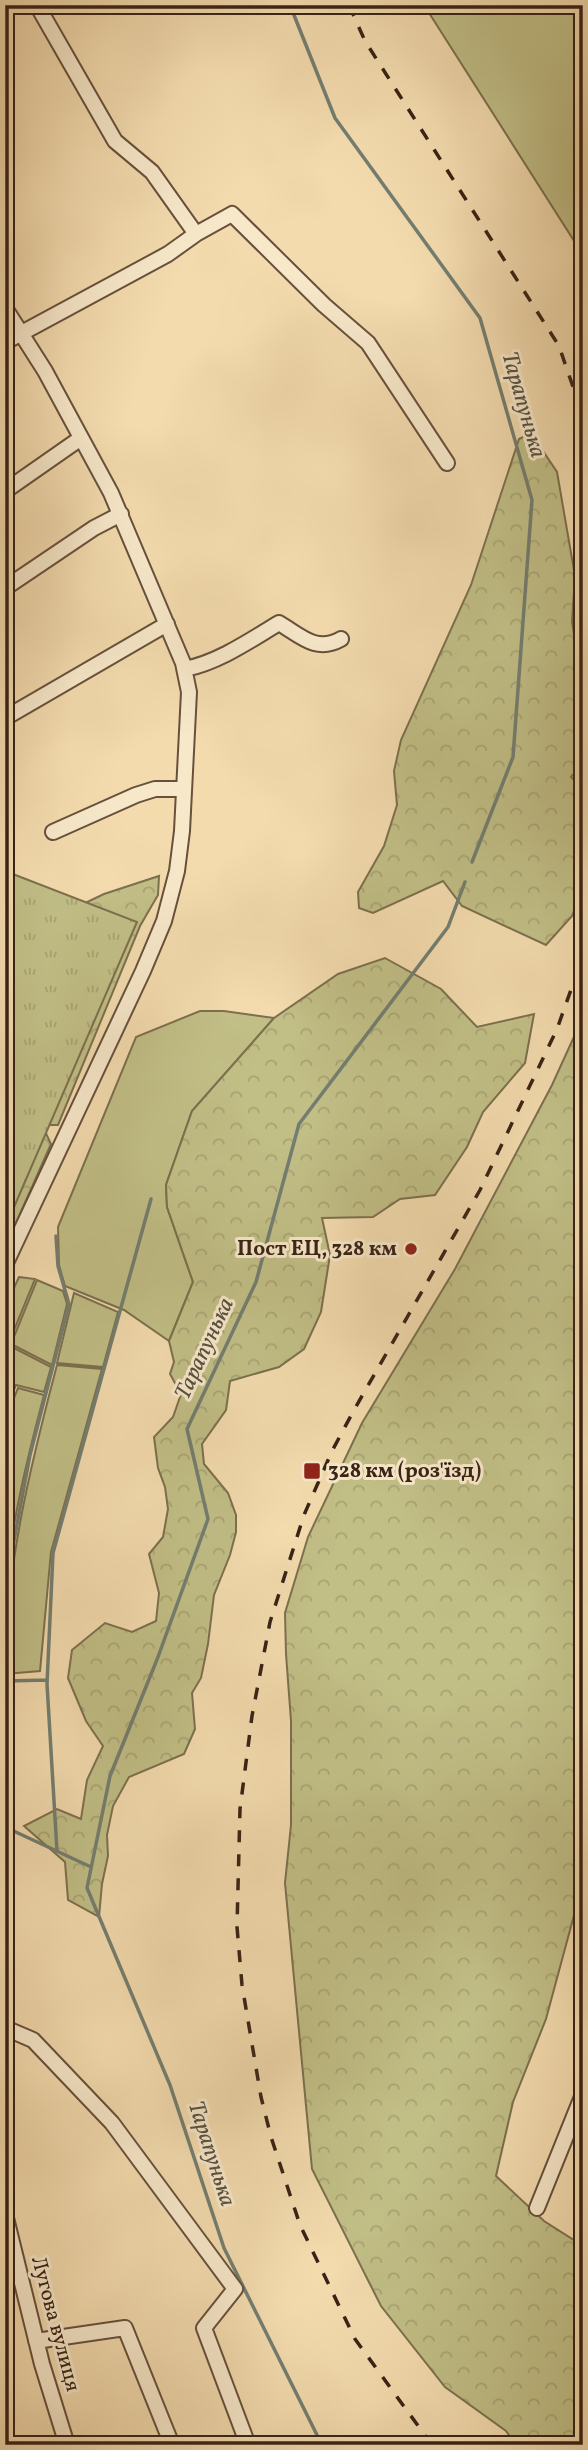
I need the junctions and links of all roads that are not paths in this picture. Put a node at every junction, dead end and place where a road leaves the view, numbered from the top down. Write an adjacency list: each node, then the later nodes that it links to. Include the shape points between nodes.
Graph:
1 (37, 5): 2 (street, via 115,141 152,172)
2 (196, 234): 4 (street, via 168,254); 7 (street, via 232,214 368,343)
3 (5, 308): 4 (street)
4 (21, 332): 5 (street); 6 (street)
5 (5, 342)
6 (81, 438): 8 (street); 9 (street)
7 (447, 463)
8 (5, 491)
9 (121, 514): 10 (street); 11 (street)
10 (5, 588)
11 (167, 624): 13 (street); 14 (street)
12 (341, 639): 13 (street, via 328,646 311,643 279,623 219,658)
13 (185, 669): 15 (street, via 189,692)
14 (5, 718)
15 (184, 789): 16 (street, via 155,789 136,795); 17 (street, via 177,871 164,921)
16 (53, 832)
17 (5, 1265)
18 (5, 2028): 25 (street, via 33,2040 112,2123 235,2289 204,2328)
19 (583, 2094): 20 (street)
20 (537, 2208)
21 (5, 2214): 22 (street, Лугова вулиця)
22 (36, 2341): 23 (street, Лугова вулиця); 24 (street, via 125,2328)
23 (67, 2445)
24 (172, 2445)
25 (248, 2445)

